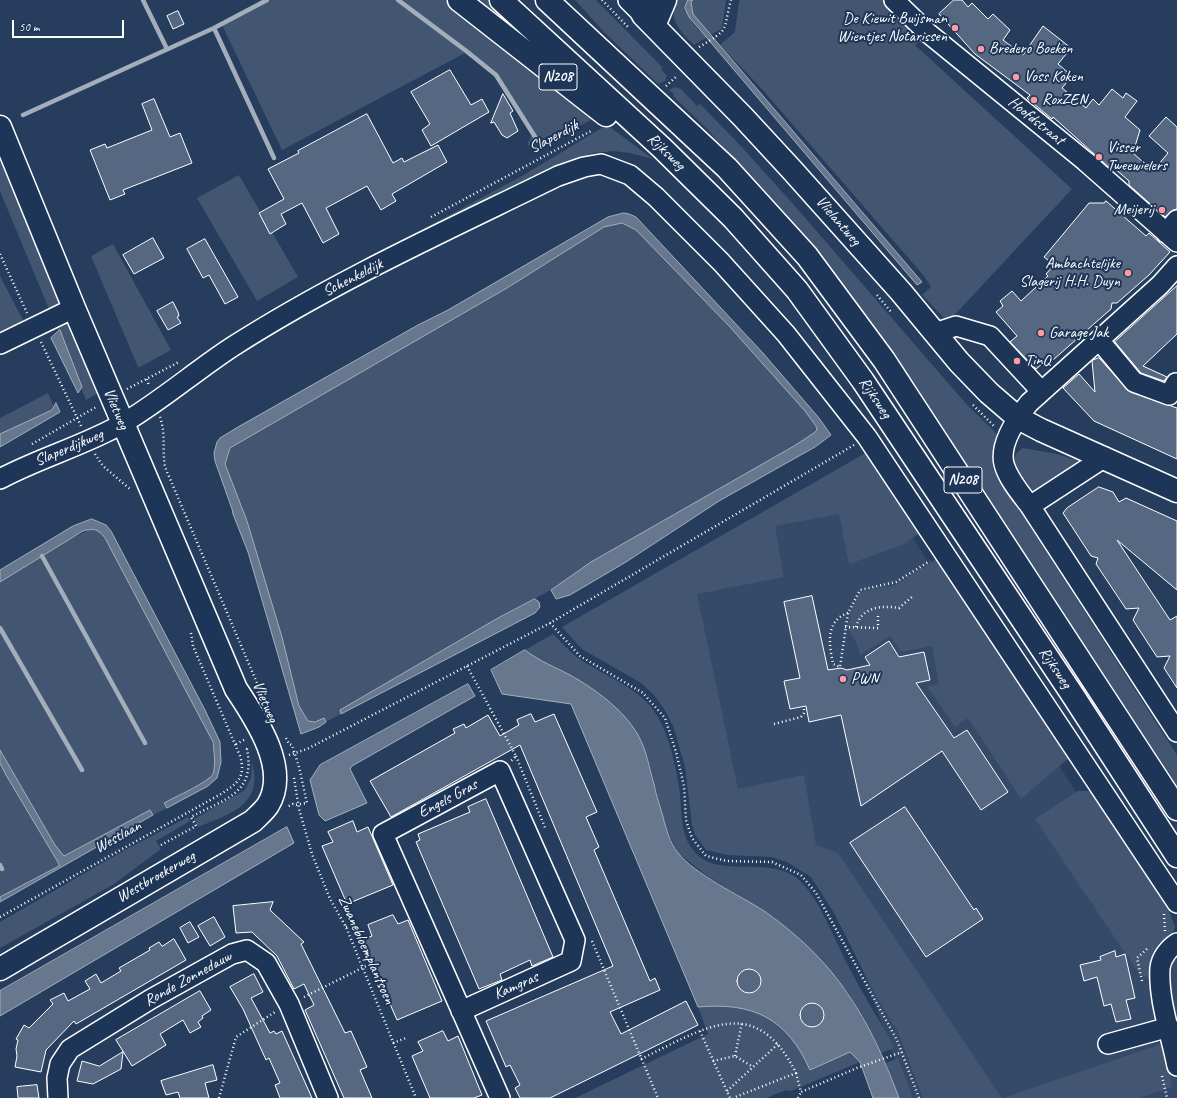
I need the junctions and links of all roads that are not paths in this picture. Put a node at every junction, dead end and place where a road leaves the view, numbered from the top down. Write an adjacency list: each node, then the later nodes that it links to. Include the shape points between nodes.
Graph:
1 (459, 0): 11 (main road, N208, via 618,124)
2 (501, 0): 11 (main road, Rijksweg / N208)
3 (547, 0): 9 (main road, Rijksweg / N208)
4 (567, 0): 9 (main road, N208)
5 (628, 0): 8 (street, Vlielantweg)
6 (665, 0): 8 (main road)
7 (894, 0): 13 (street, Hoofdstraat, via 928,33)
8 (648, 14): 16 (main road, Vlielantweg, via 792,170)
9 (593, 41): 29 (main road, Rijksweg / N208, via 727,168 807,256 884,360)
10 (0, 129): 15 (main road, Vlietweg)
11 (662, 148): 30 (main road, Rijksweg / N208, via 733,218 797,290 864,381)
12 (584, 167): 22 (street, Schenkeldijk, via 558,176 328,290 232,347 156,404); 31 (street, Rijksweg, via 601,164 630,175 656,197 721,262 786,334 867,437)
13 (1174, 232)
14 (1177, 266): 17 (street)
15 (74, 308): 18 (street); 22 (main road, Vlietweg, via 112,398)
16 (935, 333): 20 (street, via 956,326 990,336); 21 (main road, Vlielantweg, via 989,393)
17 (1098, 340): 19 (street, via 1134,382 1169,395); 20 (street)
18 (0, 344)
19 (1176, 383)
20 (1041, 391): 21 (street)
21 (1018, 418): 23 (main road, Vlielantweg); 26 (street, via 1005,445 1004,464)
22 (130, 419): 24 (street, Slaperdijkweg, via 88,442 20,468); 28 (main road, Vlietweg, via 236,689 241,714)
23 (1105, 457): 25 (main road, Vlielantweg); 26 (street)
24 (0, 480)
25 (1177, 491)
26 (1030, 506): 27 (street)
27 (1177, 732)
28 (269, 761): 33 (main road, Westbroekerweg, via 259,794 242,814); 35 (main road, Westbroekerweg, via 276,774 273,793 268,805 253,821)
29 (1177, 809)
30 (1177, 856)
31 (1168, 905)
32 (1169, 939): 37 (street, via 1169,948 1160,966 1162,995)
33 (0, 955)
34 (571, 961): 36 (street, Kamgras); 36 (street, Engels Gras, via 575,940 500,771 384,834)
35 (0, 969)
36 (461, 1011): 42 (street)
37 (1169, 1027): 38 (street); 39 (street)
38 (1108, 1044)
39 (1169, 1067)
40 (58, 1098): 41 (street, Ronde Zonnedauw, via 57,1078 60,1064 70,1049 158,995 232,954 247,950 266,963 289,1004)
41 (328, 1098)
42 (500, 1098)

